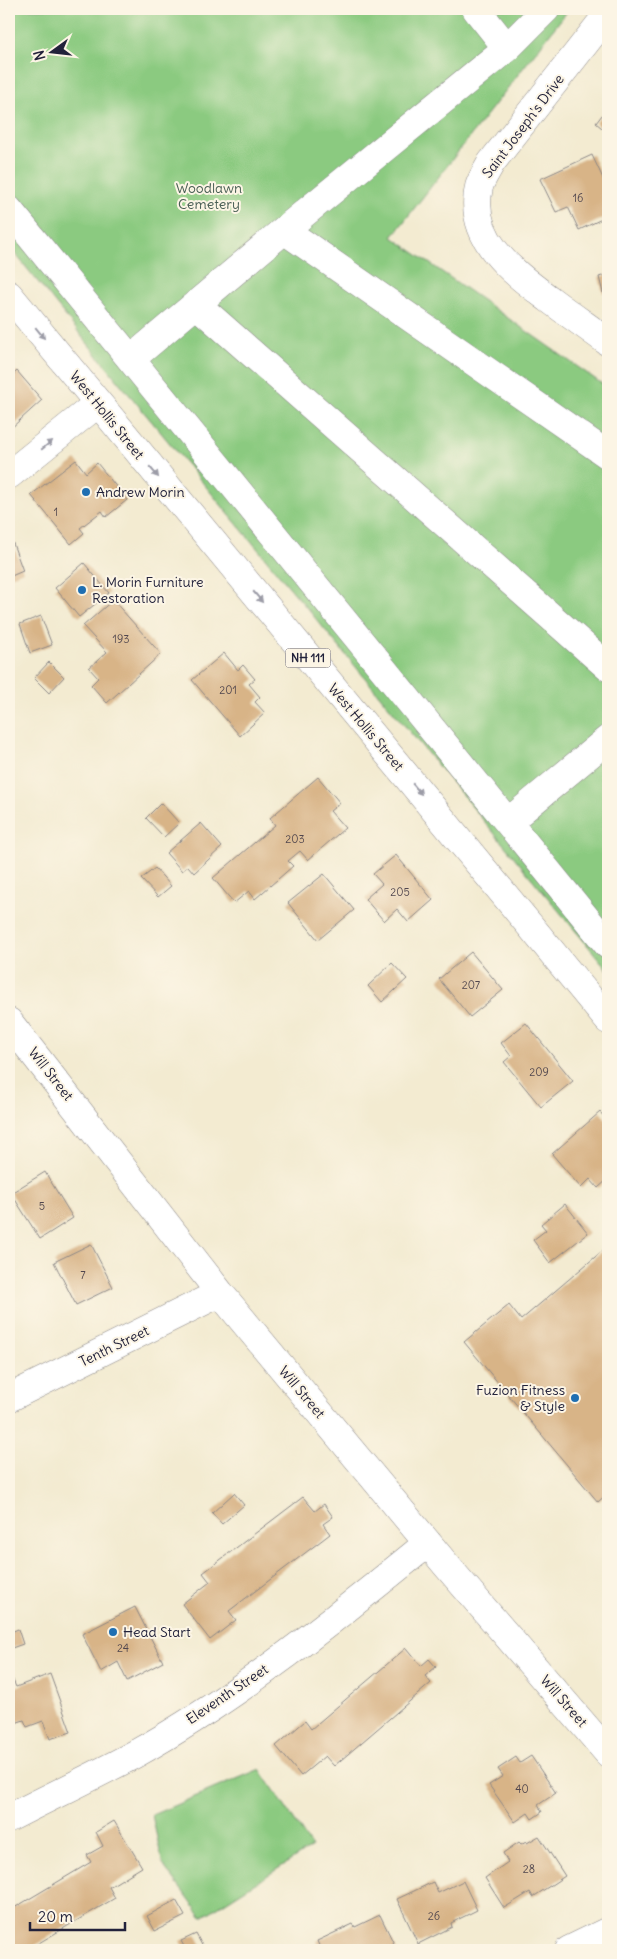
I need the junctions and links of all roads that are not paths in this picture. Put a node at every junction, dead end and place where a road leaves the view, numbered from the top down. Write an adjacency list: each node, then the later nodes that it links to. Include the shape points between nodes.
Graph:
1 (476, 9): 4 (street)
2 (546, 9): 4 (street)
3 (608, 14): 9 (street, Saint Joseph's Drive, via 492,163 479,185 476,205 488,244 500,260)
4 (507, 48): 6 (street)
5 (9, 210): 10 (street)
6 (284, 230): 8 (street); 12 (street)
7 (9, 295): 11 (street, West Hollis Street / NH 111, one-way to 11)
8 (196, 304): 10 (street); 14 (street)
9 (608, 342)
10 (131, 359): 16 (street)
11 (97, 404): 13 (street, one-way to 11); 18 (street, West Hollis Street / NH 111, one-way to 18)
12 (608, 455)
13 (9, 475)
14 (608, 667)
15 (608, 739): 16 (street)
16 (508, 822): 17 (street)
17 (608, 945)
18 (608, 1020)
19 (9, 1022): 20 (street, Will Street)
20 (220, 1293): 21 (street, Tenth Street); 22 (street, Will Street)
21 (9, 1398)
22 (428, 1543): 23 (street, Will Street); 24 (street, Eleventh Street, via 367,1594 240,1688 138,1752)
23 (608, 1752)
24 (9, 1818)
25 (608, 1931): 26 (street)
26 (569, 1950)

